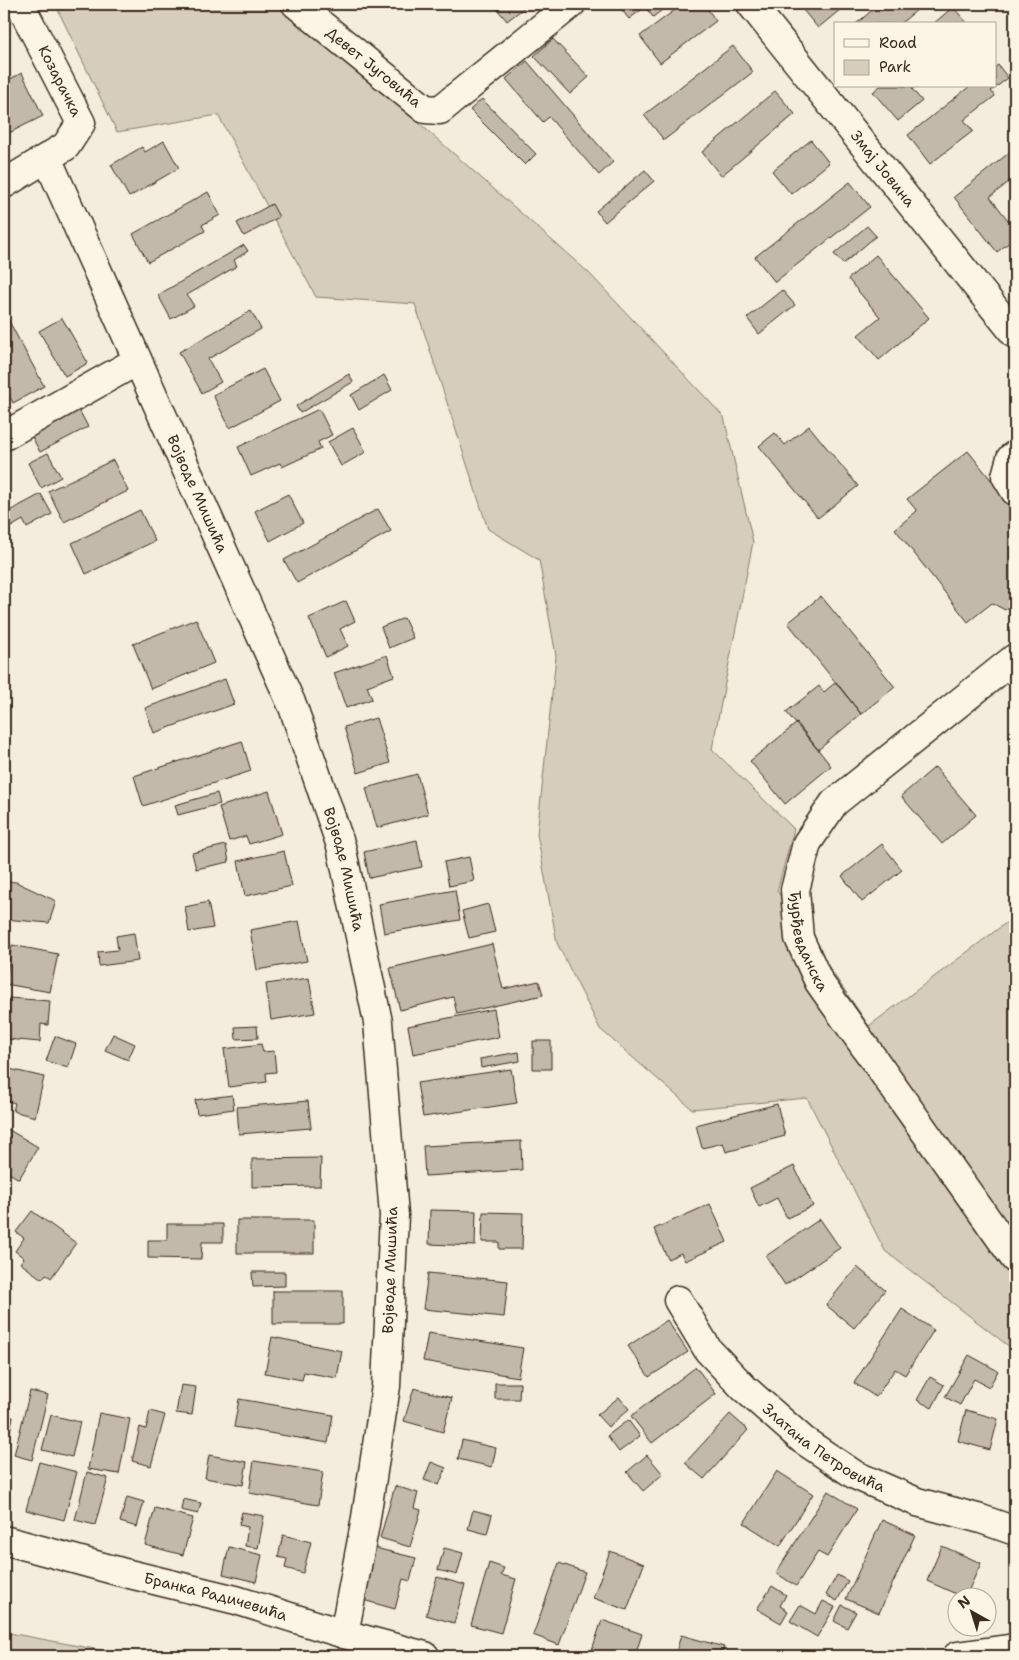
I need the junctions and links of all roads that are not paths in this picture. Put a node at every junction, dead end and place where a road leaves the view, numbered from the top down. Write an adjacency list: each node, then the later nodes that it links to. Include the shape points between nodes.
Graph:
1 (20, 4): 5 (street, Козарачка, via 81,123 66,146)
2 (296, 4): 3 (street, Девет Југовића, via 425,109 440,110)
3 (571, 4)
4 (751, 4): 7 (street, Змај Јовина)
5 (47, 158): 6 (street, Козарачка); 8 (street, Војводе Мишића)
6 (4, 184)
7 (1015, 334)
8 (137, 362): 9 (street); 17 (street, Војводе Мишића, via 293,707 341,846 378,1022 394,1216 386,1386)
9 (4, 436)
10 (1015, 455): 11 (street, via 1006,476)
11 (1015, 491)
12 (1015, 658): 13 (street, Ђурђевданска, via 834,803 807,843 795,890 799,938 819,982)
13 (1015, 1259)
14 (678, 1300): 15 (street, Златана Петровића, via 708,1350 744,1388 803,1440 856,1474 917,1502)
15 (1015, 1531)
16 (4, 1540): 17 (street, Бранка Радичевића, via 236,1600)
17 (344, 1634): 19 (street, Бранка Радичевића)
18 (1015, 1648): 20 (street)
19 (425, 1656)
20 (957, 1656)

